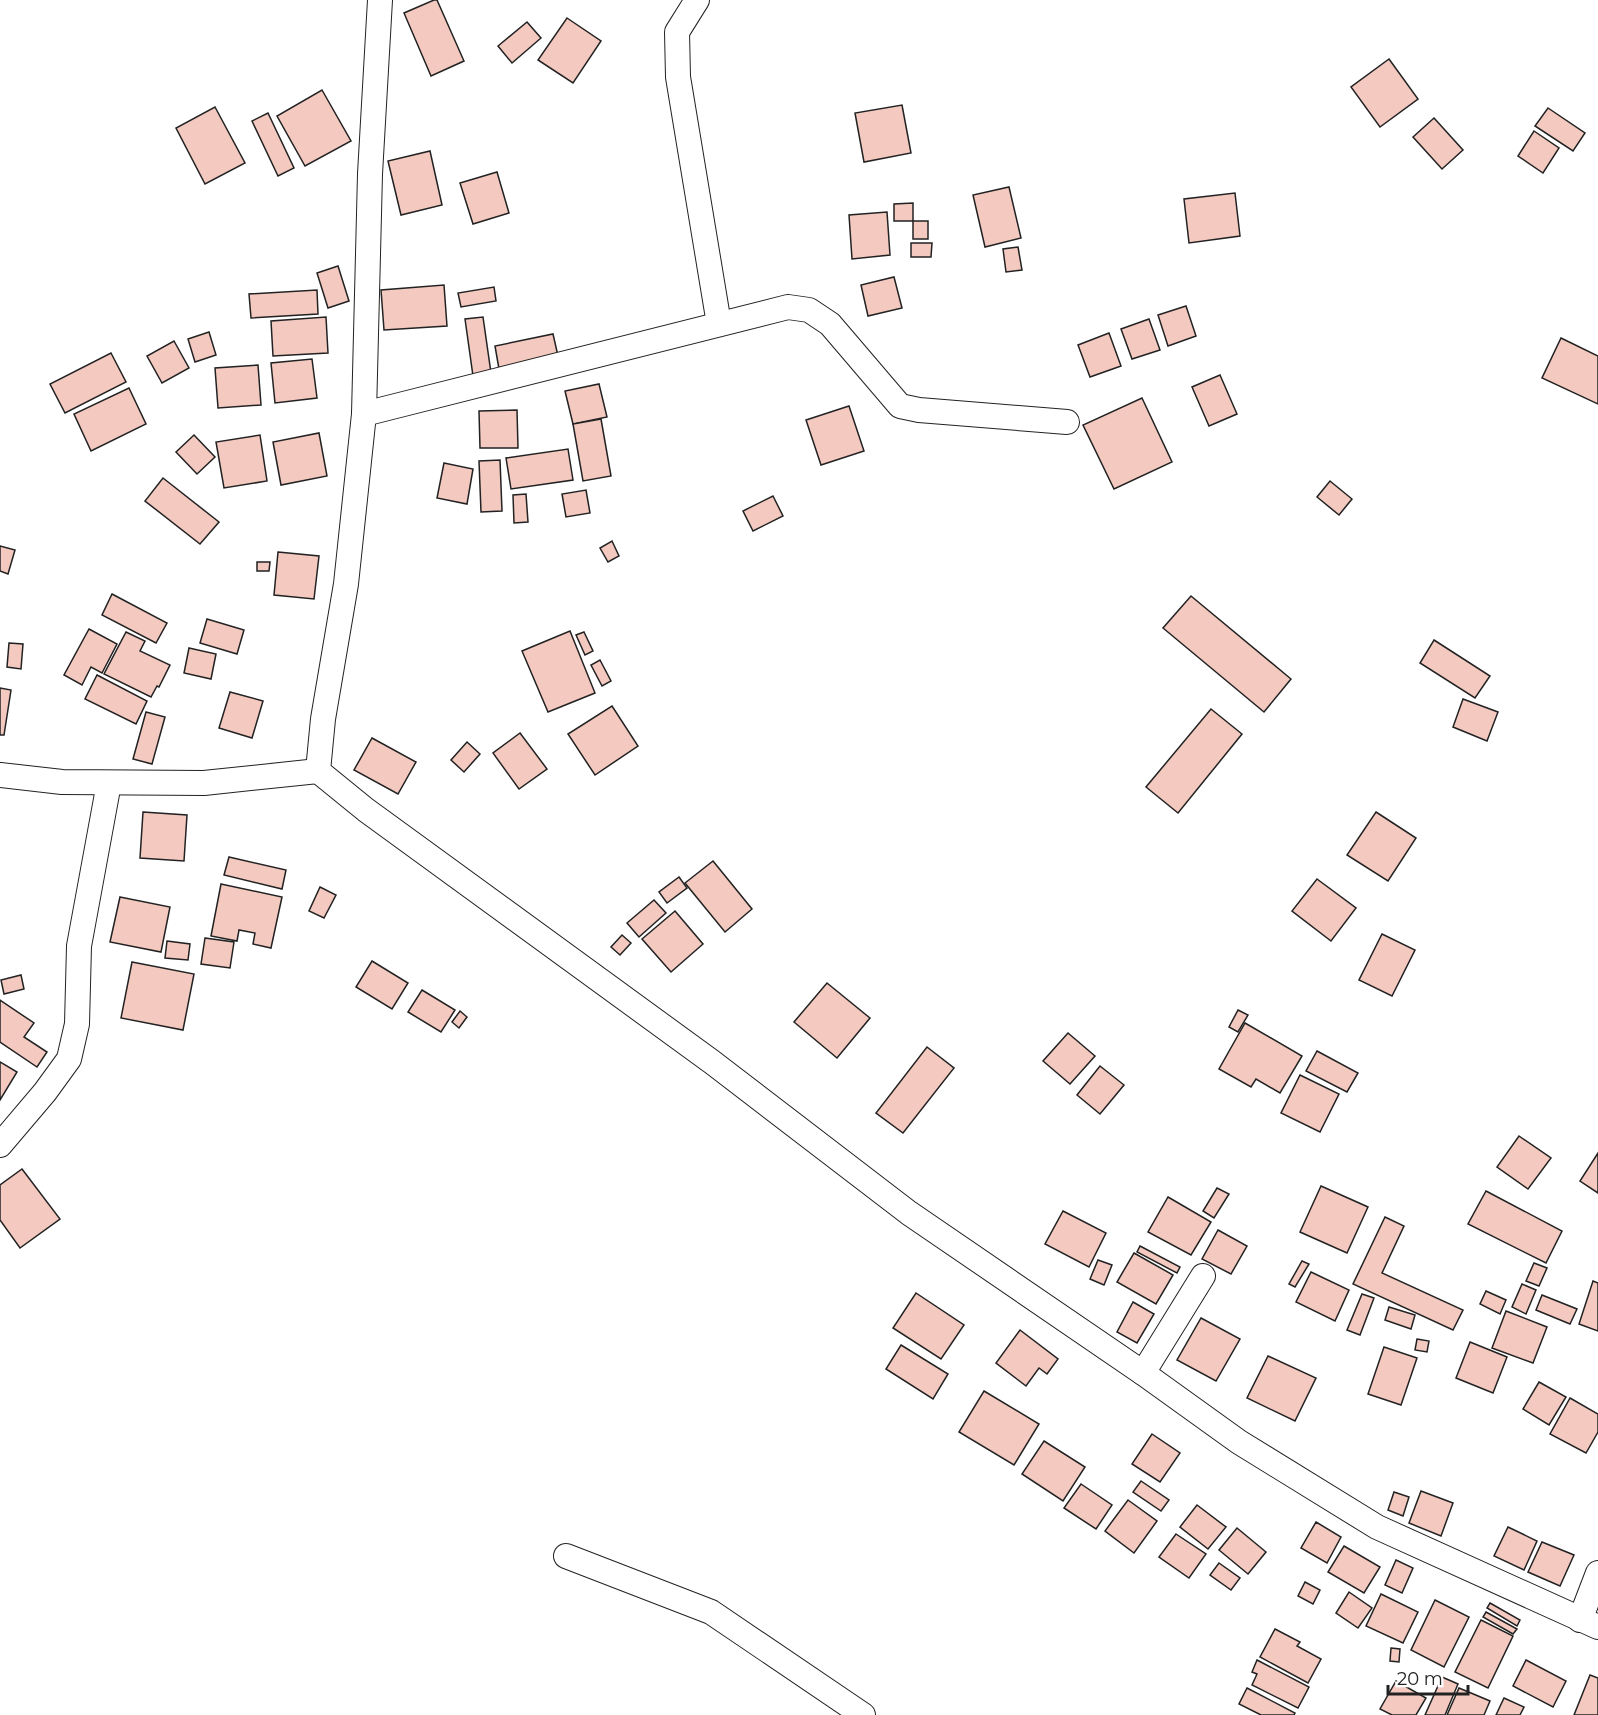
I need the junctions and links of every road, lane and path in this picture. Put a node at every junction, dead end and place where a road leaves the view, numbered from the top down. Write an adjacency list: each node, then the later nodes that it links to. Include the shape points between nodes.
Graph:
1 (380, 0): 4 (street, via 369,174)
2 (697, 0): 3 (street, via 677,32 678,77)
3 (719, 324): 4 (street); 5 (street, via 788,307 809,310 830,324 900,406)
4 (364, 414): 6 (street, via 346,584)
5 (1067, 422)
6 (318, 771): 8 (street, via 204,783); 11 (street, via 909,1213)
7 (0, 776): 8 (street)
8 (109, 783): 9 (street, via 79,946 77,1024 69,1059)
9 (0, 1145)
10 (1203, 1276): 11 (street)
11 (1143, 1373): 14 (street, via 1239,1442 1377,1527)
12 (566, 1556): 15 (street, via 711,1612)
13 (1598, 1573): 14 (street)
14 (1589, 1624)
15 (863, 1715)

